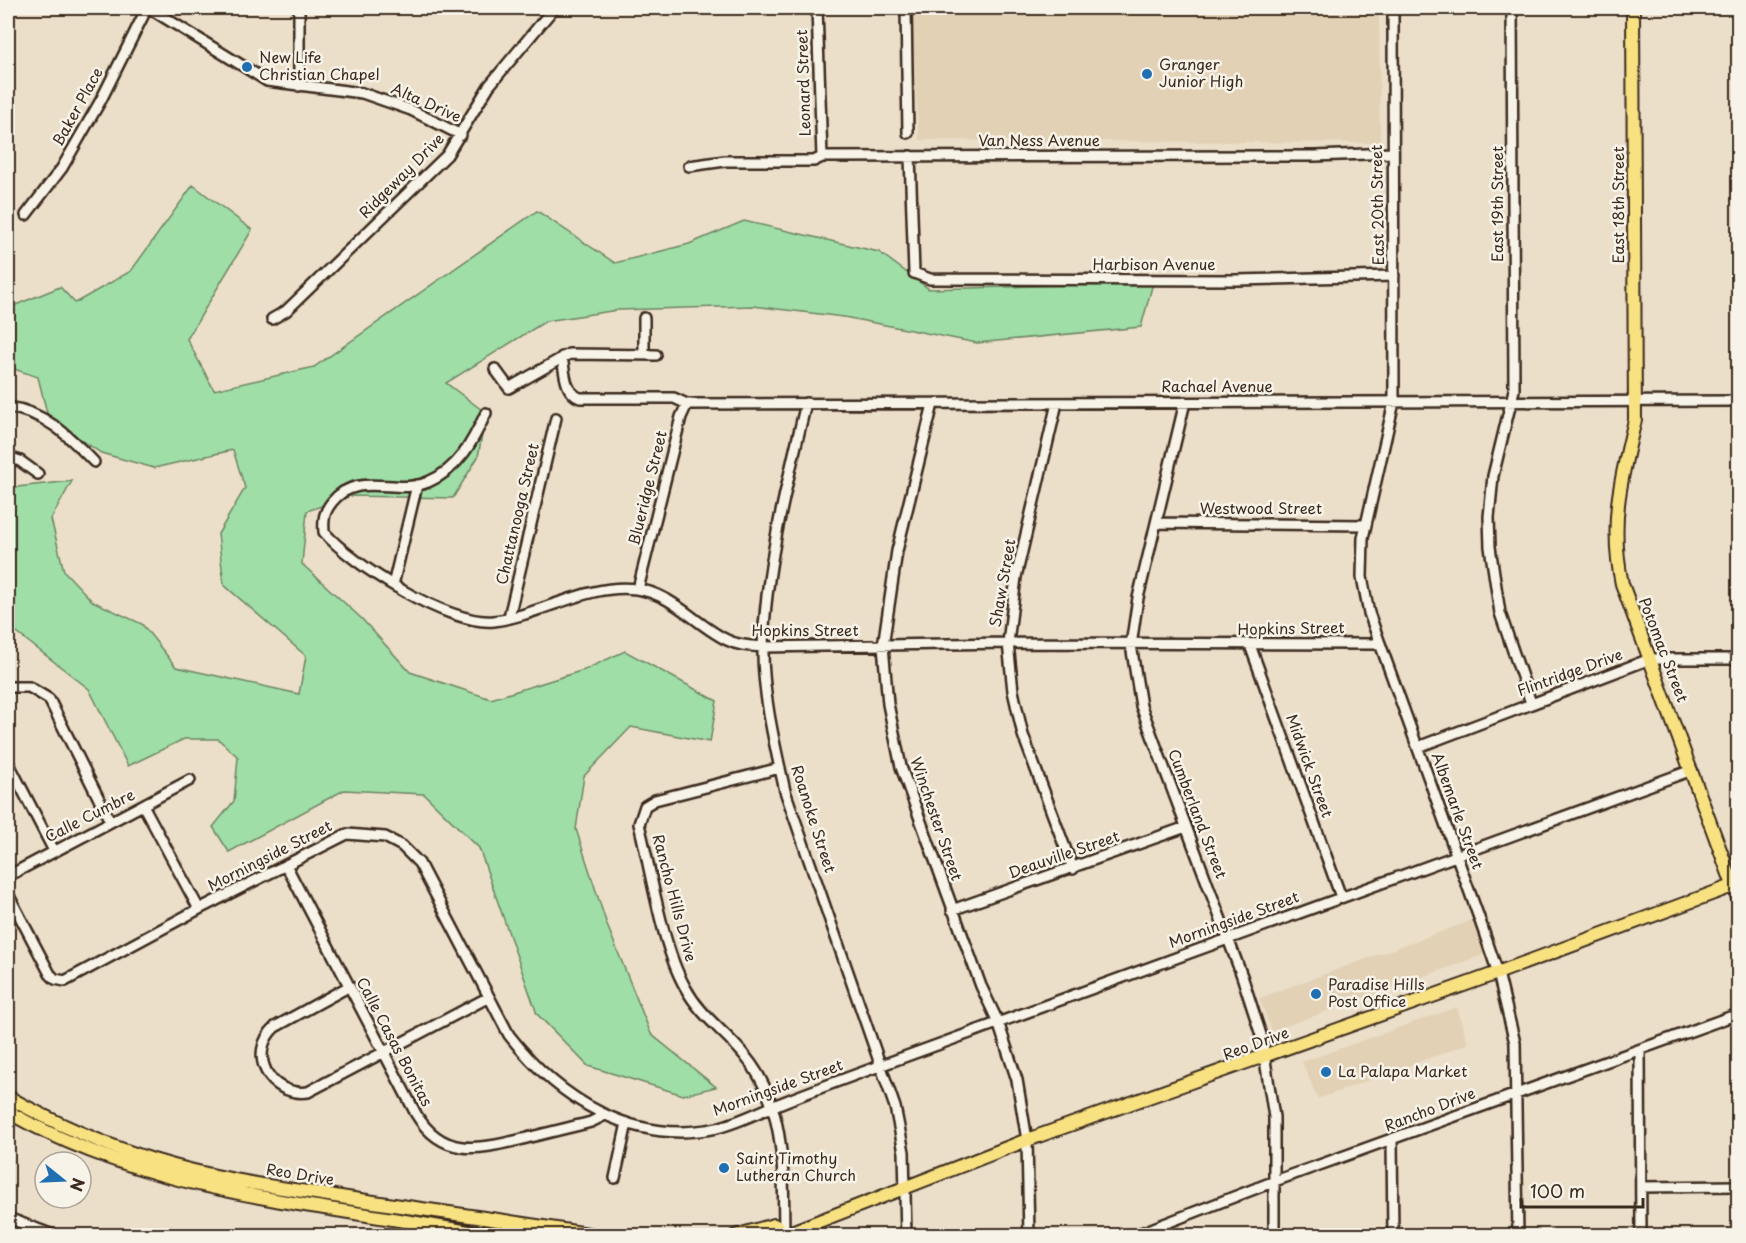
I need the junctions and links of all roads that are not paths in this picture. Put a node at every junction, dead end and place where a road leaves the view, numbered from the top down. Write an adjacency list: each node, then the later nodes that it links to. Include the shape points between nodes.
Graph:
1 (148, 8): 9 (street, Alta Drive, via 267,81); 16 (street, Baker Place, via 62,168)
2 (299, 8): 9 (street)
3 (554, 8): 11 (street, Ridgeway Drive, via 489,86)
4 (817, 8): 14 (street, Leonard Street)
5 (906, 8): 10 (street)
6 (1393, 8): 12 (street, East 20th Street)
7 (1512, 8): 24 (street, East 19th Street)
8 (1633, 8): 28 (main road, East 18th Street)
9 (299, 86): 11 (street, Alta Drive, via 362,93 411,110)
10 (908, 133)
11 (461, 135): 18 (street, Ridgeway Drive, via 447,155 345,255 286,311)
12 (1392, 153): 13 (street, Van Ness Avenue); 17 (street, East 20th Street)
13 (909, 156): 14 (street, Van Ness Avenue); 17 (street, Harbison Avenue, via 914,273 930,279)
14 (822, 157): 15 (street, Van Ness Avenue, via 814,161 725,161)
15 (689, 166)
16 (26, 215)
17 (1394, 276): 27 (street, East 20th Street)
18 (272, 318)
19 (644, 318): 20 (street)
20 (644, 354): 21 (street); 22 (street)
21 (656, 355)
22 (562, 357): 23 (street, via 509,388); 29 (street, Rachael Avenue, via 568,390 580,398 674,398)
23 (495, 369)
24 (1511, 401): 27 (street, Rachael Avenue); 28 (street, Rachael Avenue); 54 (street, East 19th Street, via 1493,476 1490,547 1500,613)
25 (1738, 401): 28 (street, Rachael Avenue)
26 (1185, 402): 27 (street, Rachael Avenue); 31 (street, Rachael Avenue); 40 (street, Cumberland Street)
27 (1394, 402): 41 (street, Albemarle Street)
28 (1636, 402): 51 (main road, Potomac Street, via 1619,486 1615,543 1622,584)
29 (692, 403): 30 (street, Rachael Avenue); 43 (street, Blueridge Street, via 681,417)
30 (806, 403): 32 (street, Rachael Avenue); 50 (street, Roanoke Street, via 772,552)
31 (1057, 403): 32 (street, Rachael Avenue); 45 (street, Shaw Street, via 1016,577)
32 (933, 404): 49 (street, Winchester Street, via 897,551)
33 (8, 407): 37 (street, via 57,426)
34 (486, 412): 39 (street, Hopkins Street, via 471,447 440,476)
35 (556, 418): 44 (street, Chattanooga Street)
36 (8, 457): 38 (street)
37 (94, 462)
38 (38, 474)
39 (417, 485): 42 (street); 42 (street, Hopkins Street, via 402,488 363,484 350,488 334,499 322,517 329,538)
40 (1156, 523): 41 (street, Westwood Street); 47 (street, Cumberland Street)
41 (1366, 525): 46 (street, Albemarle Street, via 1362,577)
42 (393, 585): 44 (street, Hopkins Street, via 456,616 487,621)
43 (638, 589): 44 (street, Hopkins Street, via 589,593); 50 (street, Hopkins Street, via 670,603 727,640)
44 (509, 617)
45 (1008, 643): 47 (street, Hopkins Street); 49 (street, Hopkins Street); 66 (street, Shaw Street, via 1023,735)
46 (1380, 644): 48 (street, Hopkins Street); 55 (street, Albemarle Street)
47 (1131, 645): 48 (street, Hopkins Street); 62 (street, Cumberland Street, via 1141,706)
48 (1250, 645): 70 (street, Midwick Street)
49 (883, 646): 50 (street, Hopkins Street); 73 (street, Winchester Street, via 888,704 901,767)
50 (763, 647): 57 (street, Roanoke Street)
51 (1650, 659): 52 (street, Flintridge Drive); 54 (street, Flintridge Drive); 58 (main road, Potomac Street)
52 (1738, 660)
53 (8, 687): 61 (street, via 29,687 49,699)
54 (1531, 703): 55 (street, Flintridge Drive)
55 (1418, 747): 64 (street, Albemarle Street)
56 (8, 762): 63 (street)
57 (780, 768): 83 (street, Roanoke Street); 86 (street, Rancho Hills Drive, via 660,799 645,806 639,824 683,985 696,1006 745,1056 764,1087)
58 (1692, 770): 64 (street, Morningside Street); 68 (main road, Potomac Street)
59 (190, 780): 60 (street, Calle Cumbre)
60 (143, 805): 61 (street, Calle Cumbre); 72 (street)
61 (110, 821): 63 (street, Calle Cumbre)
62 (1186, 827): 66 (street, Deauville Street); 74 (street, Cumberland Street)
63 (54, 851): 67 (street, Calle Cumbre, via 10,875)
64 (1457, 857): 70 (street, Morningside Street); 75 (street, Albemarle Street)
65 (286, 865): 72 (street, Morningside Street); 76 (street, Calle Casas Bonitas); 77 (street, Morningside Street, via 354,833 385,837 402,846 419,863)
66 (1073, 869): 73 (street, Deauville Street)
67 (8, 882)
68 (1736, 884): 71 (street, Potomac Street); 75 (main road, Reo Drive)
69 (8, 894): 72 (street, Morningside Street, via 50,974 59,981)
70 (1341, 897): 74 (street, Morningside Street)
71 (1738, 902)
72 (199, 909)
73 (952, 910): 79 (street, Winchester Street)
74 (1228, 939): 79 (street, Morningside Street); 82 (street, Cumberland Street)
75 (1498, 973): 82 (main road, Reo Drive); 84 (street, Albemarle Street, via 1515,1044)
76 (348, 987): 81 (street, Calle Casas Bonitas); 81 (street, via 271,1031 262,1053 267,1074 286,1090 308,1092)
77 (489, 997): 81 (street); 88 (street, Morningside Street, via 523,1052 564,1090)
78 (1738, 1014): 80 (street, Rancho Drive)
79 (998, 1022): 83 (street, Morningside Street); 90 (street, Winchester Street, via 1017,1080)
80 (1640, 1050): 84 (street, Rancho Drive); 96 (street)
81 (383, 1053): 88 (street, Calle Casas Bonitas, via 420,1121 452,1145 483,1148)
82 (1266, 1056): 90 (main road, Reo Drive); 93 (street, Cumberland Street, via 1274,1117)
83 (882, 1065): 86 (street, Morningside Street); 94 (street, Roanoke Street, via 904,1152)
84 (1517, 1093): 91 (street, Rancho Drive); 112 (street, Albemarle Street)
85 (8, 1097): 97 (main road, Reo Drive, via 98,1141 187,1169 274,1187)
86 (770, 1108): 89 (street, Morningside Street, via 717,1128 660,1131); 102 (street, Rancho Hills Drive, via 784,1159)
87 (8, 1112): 101 (main road, Reo Drive, via 93,1153 174,1180)
88 (603, 1116): 89 (street, Morningside Street)
89 (627, 1123): 92 (street)
90 (1027, 1140): 94 (main road, Reo Drive); 108 (street, Winchester Street)
91 (1392, 1141): 93 (street, Rancho Drive); 111 (street)
92 (615, 1178)
93 (1275, 1181): 100 (street, Rancho Drive); 110 (street, Cumberland Street)
94 (905, 1186): 102 (main road, Reo Drive); 107 (street, Roanoke Street)
95 (1738, 1186): 96 (street)
96 (1641, 1187): 113 (street)
97 (460, 1214): 99 (main road, Reo Drive); 101 (street)
98 (8, 1218): 103 (street)
99 (556, 1232): 105 (main road, Reo Drive)
100 (1149, 1233): 109 (street, Rancho Drive)
101 (464, 1234): 104 (main road, Reo Drive)
102 (783, 1234): 106 (main road, Reo Drive, via 774,1225)
103 (56, 1236)
104 (489, 1236)
105 (600, 1236)
106 (735, 1236)
107 (906, 1236)
108 (1029, 1236)
109 (1133, 1236)
110 (1274, 1236)
111 (1393, 1236)
112 (1518, 1236)
113 (1641, 1236)

